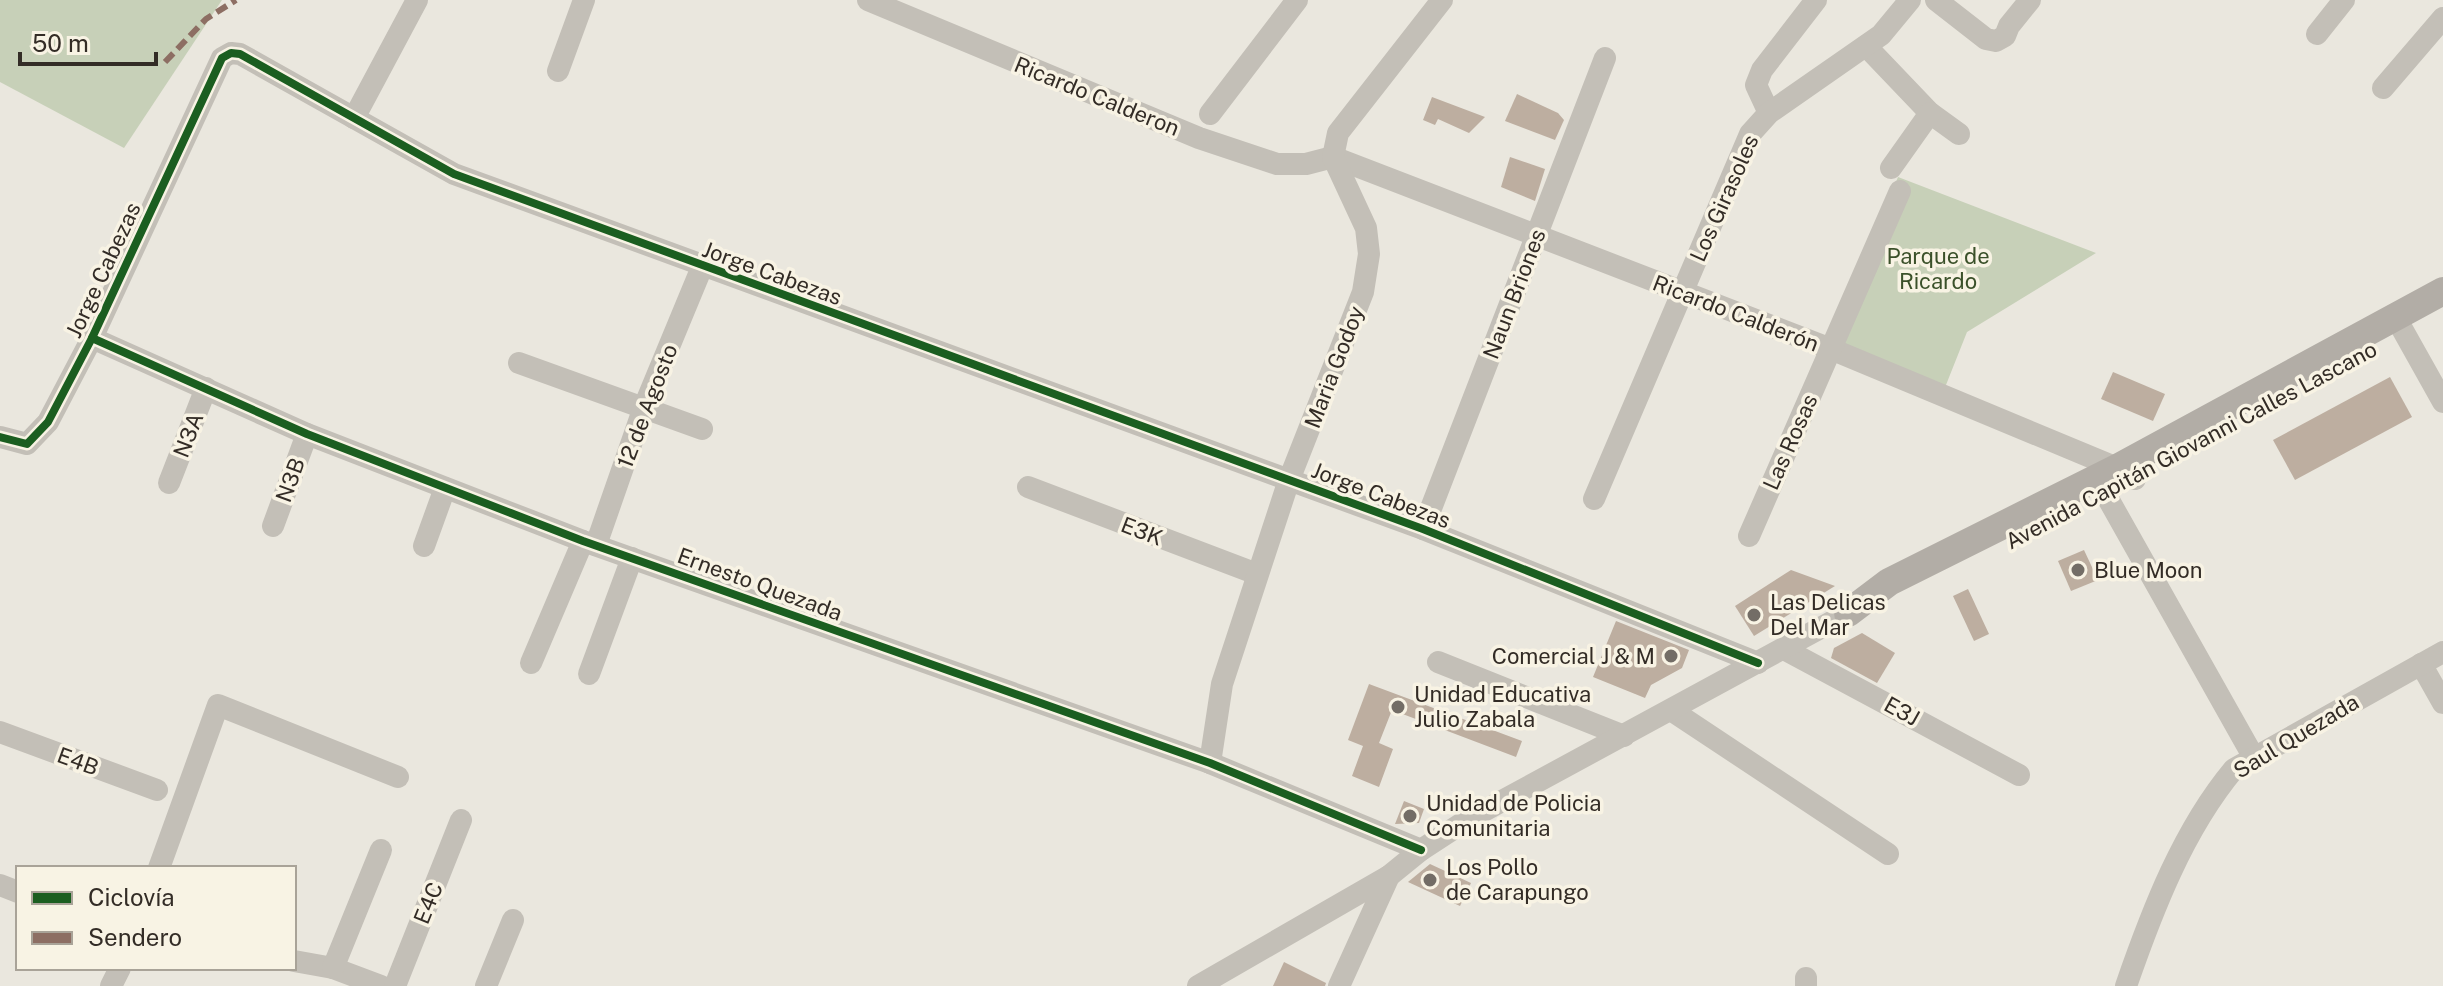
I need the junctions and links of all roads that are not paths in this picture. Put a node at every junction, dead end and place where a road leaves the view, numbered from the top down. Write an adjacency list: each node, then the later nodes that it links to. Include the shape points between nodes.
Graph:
1 (417, 0): 20 (street)
2 (584, 0): 15 (street)
3 (868, 0): 22 (street, Ricardo Calderon, via 1199,138 1277,164)
4 (1297, 0): 19 (street)
5 (1442, 0): 22 (street, via 1338,133)
6 (1816, 0): 17 (street, via 1762,70 1756,85)
7 (1910, 0): 13 (street, Los Girasoles)
8 (1936, 0): 9 (street, via 1996,41)
9 (2030, 0)
10 (2344, 0): 12 (street)
11 (2443, 18): 16 (street)
12 (2317, 34)
13 (1866, 46): 17 (street, Los Girasoles); 18 (street)
14 (1605, 58): 25 (street, Naun Briones)
15 (558, 71)
16 (2383, 88)
17 (1769, 113): 28 (street, Los Girasoles, via 1750,134)
18 (1930, 113): 21 (street); 23 (street)
19 (1210, 114)
20 (354, 118): 26 (street, Jorge Cabezas, via 454,174); 31 (street, Jorge Cabezas, via 240,54 222,58)
21 (1959, 134)
22 (1333, 157): 25 (street, Ricardo Calderón); 40 (street, Maria Godoy, via 1366,228 1369,254 1363,292)
23 (1891, 168)
24 (1900, 191): 32 (street, Las Rosas)
25 (1536, 235): 28 (street, Ricardo Calderón); 47 (street, Naun Briones)
26 (702, 267): 36 (street, 12 de Agosto); 40 (street, Jorge Cabezas)
27 (2443, 291): 30 (main road)
28 (1682, 292): 32 (street, Ricardo Calderón); 45 (street, Los Girasoles)
29 (2443, 311): 30 (main road, Avenida Capitán Giovanni Calles Lascano)
30 (2400, 325): 35 (street); 41 (main road, Avenida Capitán Giovanni Calles Lascano)
31 (92, 338): 34 (street, Ernesto Quezada); 39 (street, Jorge Cabezas, via 48,422 27,444)
32 (1831, 349): 41 (street, Ricardo Calderón); 48 (street, Las Rosas)
33 (519, 363): 36 (street)
34 (206, 388): 38 (street, Ernesto Quezada); 42 (street, N3A)
35 (2443, 402)
36 (644, 407): 37 (street); 49 (street, 12 de Agosto)
37 (702, 429)
38 (307, 434): 44 (street, Ernesto Quezada); 46 (street, N3B)
39 (0, 437)
40 (1289, 480): 47 (street, Jorge Cabezas); 52 (street, Maria Godoy)
41 (2113, 481): 53 (main road, Avenida Capitán Giovanni Calles Lascano, via 1889,582); 65 (street)
42 (169, 483)
43 (1028, 487): 52 (street, E3K)
44 (445, 488): 49 (street, Ernesto Quezada); 50 (street)
45 (1594, 499)
46 (273, 526)
47 (1423, 529): 58 (street, Jorge Cabezas)
48 (1749, 536)
49 (589, 543): 51 (street, Ernesto Quezada); 57 (street)
50 (424, 546)
51 (632, 558): 60 (street); 66 (street, Ernesto Quezada)
52 (1257, 574): 66 (street, Maria Godoy, via 1222,684)
53 (1848, 613): 54 (street, Avenida Capitán Giovanni Calles Lascano)
54 (1784, 649): 58 (street, Avenida Capitán Giovanni Calles Lascano); 67 (street, E3J)
55 (2443, 652): 59 (street, Saul Quezada)
56 (1438, 662): 64 (street)
57 (531, 663)
58 (1758, 663): 62 (street, Avenida Capitán Giovanni Calles Lascano)
59 (2421, 664): 61 (street); 65 (street, Saul Quezada)
60 (589, 674)
61 (2443, 703)
62 (1671, 710): 64 (street, Avenida Capitán Giovanni Calles Lascano); 73 (street)
63 (0, 732): 69 (street, E4B)
64 (1624, 736): 72 (street, Avenida Capitán Giovanni Calles Lascano)
65 (2253, 756): 86 (street, Saul Quezada, via 2211,796 2143,936)
66 (1210, 763): 72 (street, Ernesto Quezada)
67 (2019, 775)
68 (398, 777): 74 (street, via 218,705)
69 (157, 790)
70 (461, 820): 82 (street, E4C)
71 (381, 850): 80 (street)
72 (1421, 850): 75 (street, Avenida Capitán Giovanni Calles Lascano)
73 (1888, 854)
74 (160, 866)
75 (1389, 876): 76 (street, Avenida Capitán Giovanni Calles Lascano); 78 (street)
76 (1329, 910): 78 (street, via 1351,913); 84 (street, Avenida Capitán Giovanni Calles Lascano)
77 (513, 920): 83 (street)
78 (1362, 933): 85 (street)
79 (296, 961): 80 (street)
80 (333, 968): 81 (street)
81 (381, 986)
82 (395, 986)
83 (486, 986)
84 (1198, 986)
85 (1339, 986)
86 (2126, 986)

